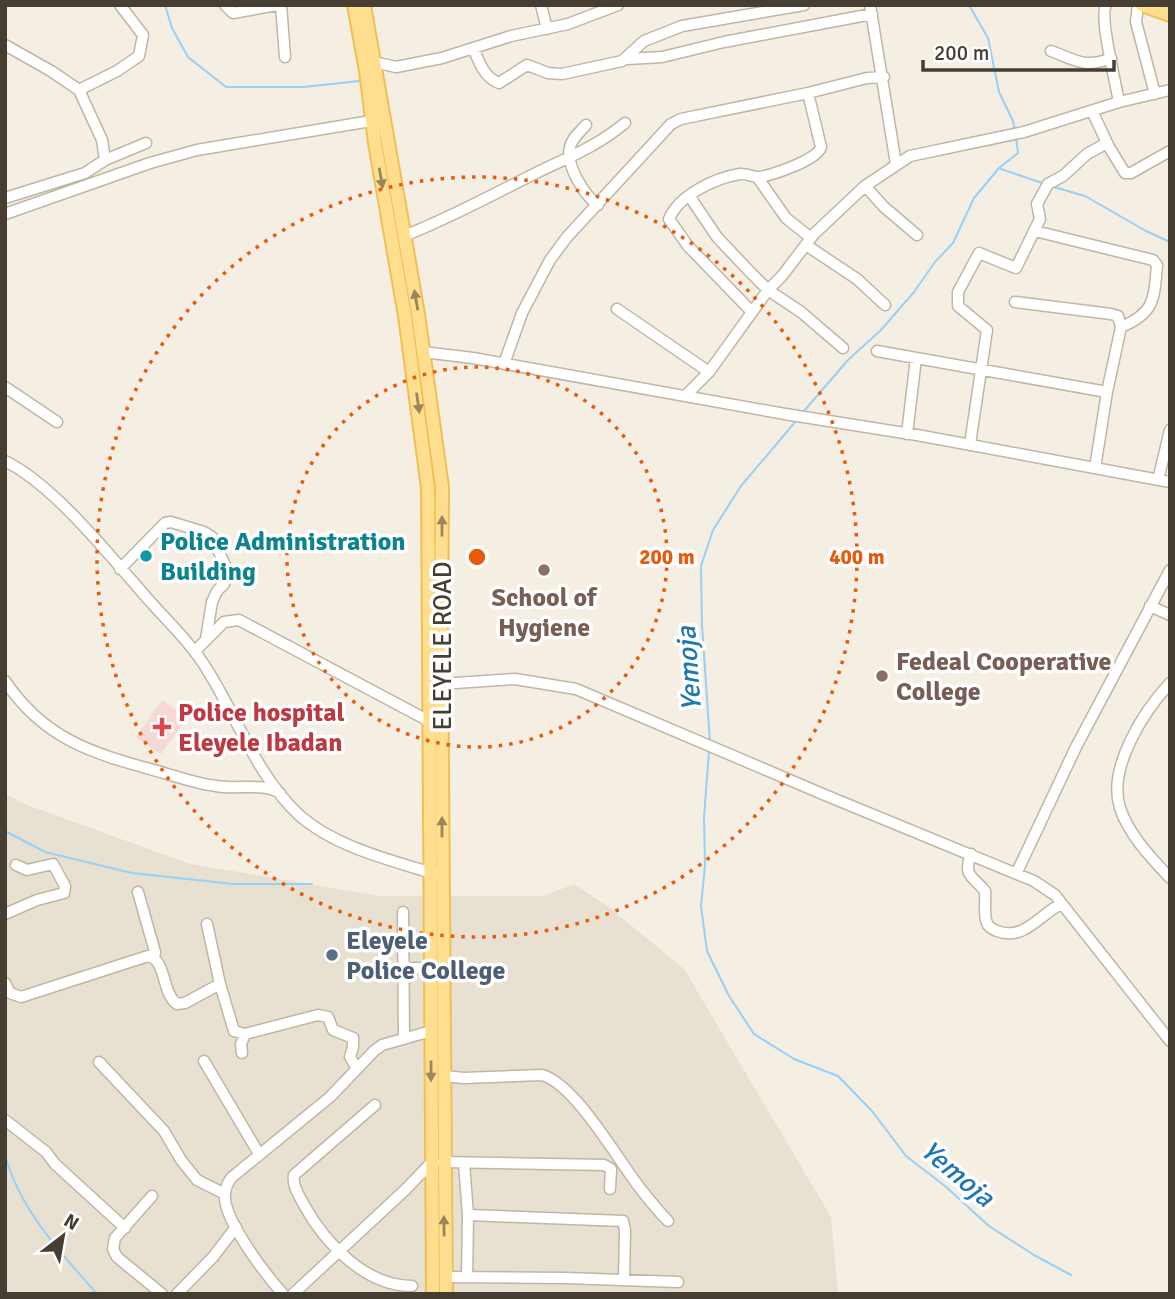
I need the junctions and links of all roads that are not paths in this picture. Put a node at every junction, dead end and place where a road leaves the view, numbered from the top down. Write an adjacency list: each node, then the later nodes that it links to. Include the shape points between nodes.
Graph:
1 (120, 5): 24 (street, via 144,35 139,55)
2 (225, 5): 3 (street, via 233,13)
3 (279, 5): 19 (street)
4 (354, 5): 22 (main road, ELEYELE ROAD)
5 (364, 5): 22 (main road, ELEYELE ROAD)
6 (541, 5): 15 (street)
7 (618, 5): 15 (street)
8 (804, 5): 21 (street, via 682,26 644,41)
9 (857, 5): 14 (street)
10 (1107, 5): 20 (street, via 1103,12)
11 (1140, 5): 13 (main road); 27 (street, via 1136,22)
12 (871, 10): 14 (street); 23 (street)
13 (1170, 15)
14 (859, 17): 21 (street, via 662,57)
15 (547, 29): 17 (street)
16 (5, 45): 24 (street)
17 (474, 49): 21 (street, via 489,78 499,83 527,65 562,75); 22 (street, via 396,67)
18 (1051, 51): 20 (street, via 1088,64)
19 (285, 57)
20 (1111, 58): 28 (street)
21 (626, 59)
22 (372, 67): 30 (main road, ELEYELE ROAD)
23 (884, 77): 26 (street); 38 (street)
24 (79, 90): 37 (street, via 102,140)
25 (1170, 90): 27 (street)
26 (808, 93): 39 (street, via 819,153); 43 (street, via 671,124)
27 (1155, 94): 28 (street)
28 (1119, 103): 29 (street)
29 (1091, 111): 34 (street); 38 (street, via 1008,136 910,156)
30 (378, 115): 44 (street, via 197,150); 47 (main road, ELEYELE ROAD); 74 (main road, ELEYELE ROAD, one-way to 74, via 375,143)
31 (625, 123): 36 (street, via 605,140)
32 (586, 125): 36 (street, via 572,142)
33 (146, 143): 37 (street)
34 (1107, 143): 35 (street, via 1128,174); 45 (street, via 1046,186 1037,204 1040,215)
35 (1170, 151)
36 (569, 157): 43 (street, via 581,188); 47 (street, via 456,215)
37 (105, 160): 42 (street, via 73,178)
38 (897, 164): 40 (street)
39 (758, 178): 41 (street, via 742,174 719,179); 48 (street)
40 (865, 186): 46 (street); 48 (street)
41 (690, 197): 49 (street, via 717,237); 53 (street, via 669,219 688,246)
42 (5, 198)
43 (598, 205): 59 (street, via 551,260 522,313)
44 (5, 215)
45 (1035, 231): 54 (street, via 1153,260 1157,265 1149,308 1138,320); 60 (street, via 1016,268 979,253 958,292 958,306 987,330)
46 (917, 235)
47 (404, 236): 57 (main road, ELEYELE ROAD, one-way to 47)
48 (808, 242): 49 (street); 51 (street)
49 (768, 290): 53 (street); 55 (street)
50 (1015, 302): 54 (street, via 1111,314 1118,316)
51 (885, 305)
52 (617, 309): 61 (street)
53 (752, 312): 61 (street)
54 (1121, 327): 63 (street)
55 (843, 348)
56 (877, 351): 58 (street)
57 (423, 352): 59 (street); 73 (main road, ELEYELE ROAD)
58 (916, 358): 60 (street); 67 (street)
59 (504, 364): 64 (street)
60 (983, 370): 63 (street); 68 (street)
61 (709, 372): 64 (street)
62 (5, 387): 65 (street)
63 (1107, 392): 70 (street)
64 (685, 396): 67 (street)
65 (57, 422)
66 (1170, 430): 71 (street)
67 (907, 434): 68 (street)
68 (970, 444): 70 (street)
69 (5, 461): 75 (street, via 47,492)
70 (1095, 468): 71 (street)
71 (1158, 480): 72 (street)
72 (1170, 482)
73 (442, 487): 74 (main road); 83 (main road, ELEYELE ROAD, one-way to 73)
74 (428, 488): 84 (main road, ELEYELE ROAD)
75 (120, 569): 79 (street, via 165,523 212,537 226,575 212,601); 80 (street)
76 (1170, 570): 77 (street)
77 (1150, 606): 78 (street); 88 (street)
78 (1170, 615)
79 (206, 640): 80 (street); 84 (street, via 224,622 239,620)
80 (195, 651): 85 (street)
81 (5, 681): 85 (street, via 43,722 80,747 209,785 263,787)
82 (1170, 682): 90 (street, via 1148,709 1129,747 1118,791 1119,805 1132,832)
83 (442, 684): 86 (street, via 515,679 596,696); 89 (main road, ELEYELE ROAD, one-way to 83)
84 (429, 721): 89 (main road, ELEYELE ROAD)
85 (280, 793): 89 (street, via 320,830)
86 (971, 854): 88 (street); 92 (street, via 969,876 985,891 986,922 991,929 1020,933)
87 (16, 865): 94 (street, via 27,870 53,864 66,889 62,895)
88 (1017, 872): 92 (street, via 1044,886)
89 (437, 875): 98 (main road, ELEYELE ROAD); 109 (main road, ELEYELE ROAD)
90 (1170, 878)
91 (138, 892): 96 (street)
92 (1061, 904): 104 (street)
93 (402, 912): 97 (street)
94 (5, 914)
95 (207, 924): 100 (street)
96 (154, 958): 99 (street, via 21,997 10,993); 100 (street, via 167,993 177,1004)
97 (403, 968): 98 (street); 103 (street)
98 (430, 968): 101 (main road, ELEYELE ROAD)
99 (5, 983)
100 (220, 984): 102 (street, via 234,1031)
101 (431, 1031): 103 (street); 113 (main road, ELEYELE ROAD, one-way to 113)
102 (245, 1034): 105 (street); 108 (street, via 318,1015 328,1017 334,1030 353,1038 350,1057)
103 (404, 1039): 108 (street, via 382,1045)
104 (1170, 1041)
105 (242, 1053)
106 (204, 1060): 112 (street)
107 (99, 1062): 116 (street, via 164,1132 197,1180)
108 (356, 1067): 112 (street, via 330,1097)
109 (444, 1076): 113 (main road, ELEYELE ROAD); 119 (street, via 542,1075 554,1080)
110 (375, 1105): 122 (street, via 294,1175 293,1183 306,1209)
111 (5, 1120): 121 (street, via 46,1152)
112 (259, 1154): 116 (street, via 232,1178)
113 (437, 1163): 114 (street); 122 (street); 123 (main road, ELEYELE ROAD, one-way to 113); 132 (main road, ELEYELE ROAD)
114 (464, 1163): 115 (street, via 604,1165 611,1169); 118 (street)
115 (610, 1189)
116 (225, 1194): 120 (street)
117 (152, 1196): 121 (street)
118 (468, 1215): 124 (street); 125 (street, via 622,1221)
119 (668, 1221)
120 (236, 1227): 129 (street); 130 (street)
121 (125, 1228): 128 (street, via 113,1242 114,1253)
122 (338, 1252): 127 (street, via 384,1282); 131 (street)
123 (446, 1277): 124 (street); 133 (main road, ELEYELE ROAD)
124 (467, 1277): 125 (street)
125 (624, 1280): 126 (street)
126 (678, 1282)
127 (412, 1286)
128 (162, 1294)
129 (177, 1294)
130 (283, 1294)
131 (293, 1294)
132 (433, 1294)
133 (446, 1294)

